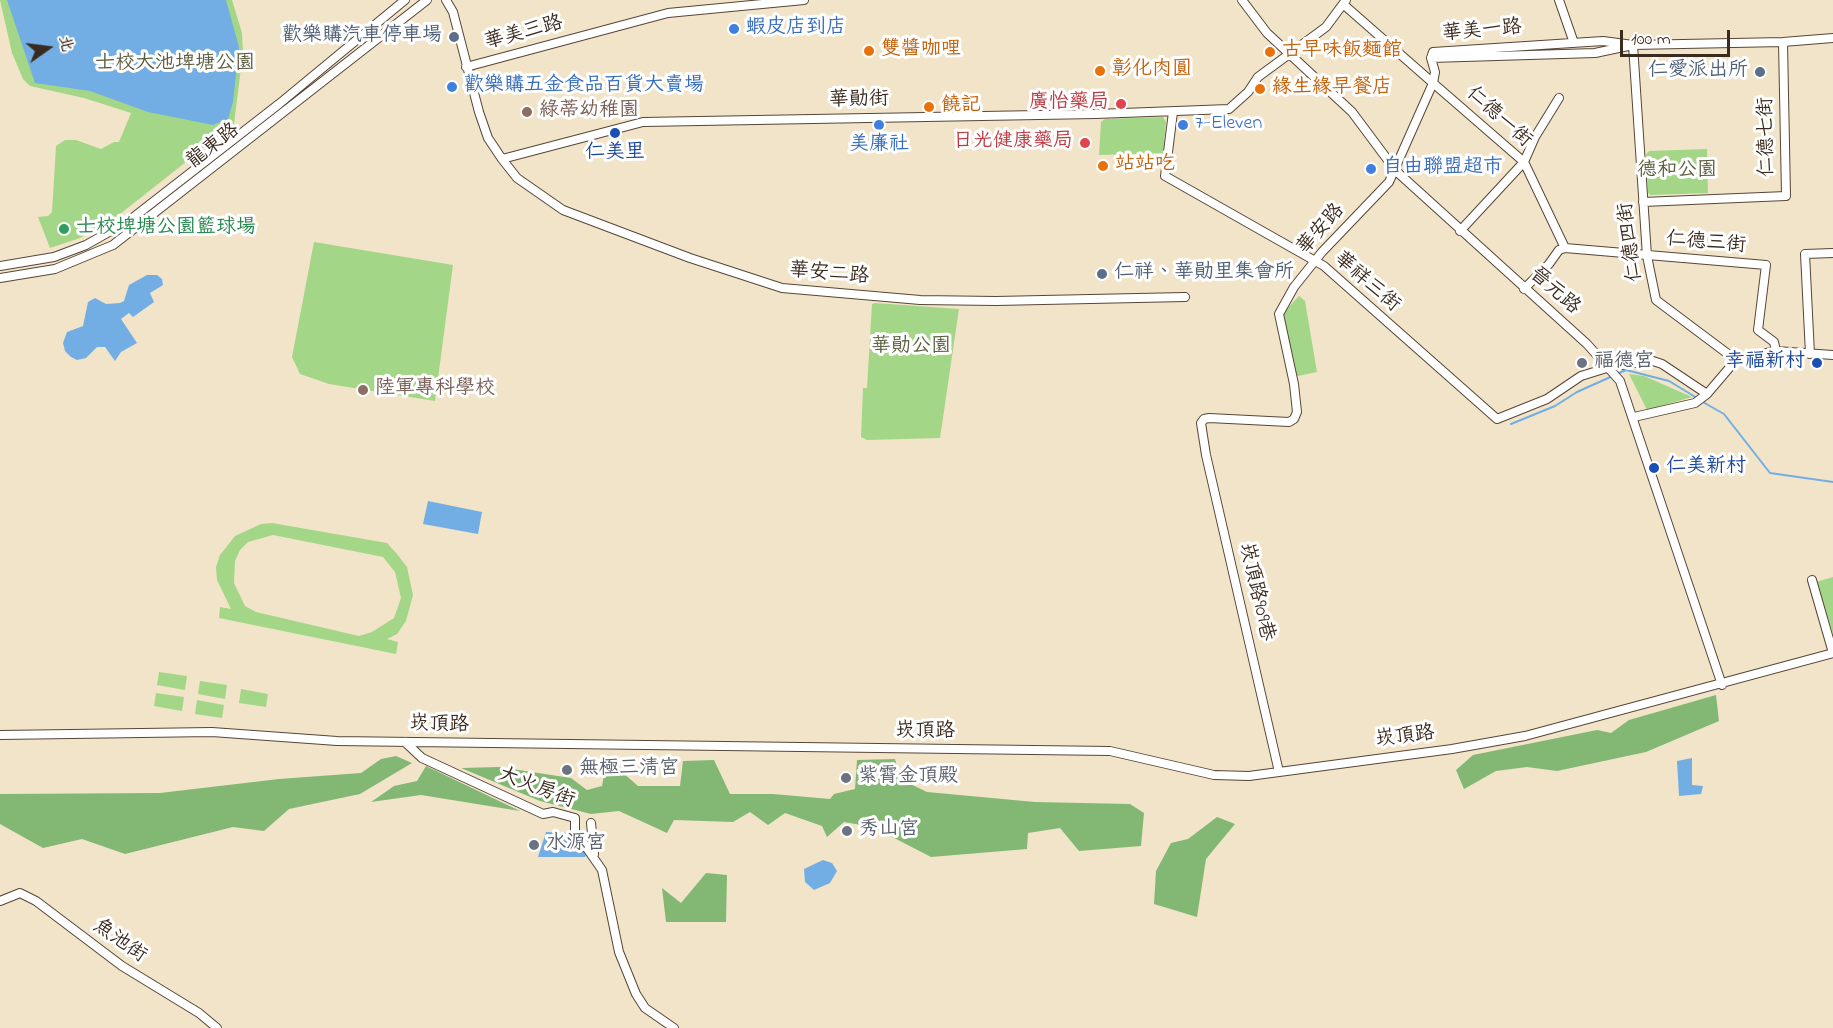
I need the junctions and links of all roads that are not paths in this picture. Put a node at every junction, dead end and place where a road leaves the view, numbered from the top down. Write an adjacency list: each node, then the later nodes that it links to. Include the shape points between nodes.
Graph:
1 (405, 0): 23 (street, 龍東路, via 279,104)
2 (427, 0): 24 (street, 龍東路)
3 (446, 0): 14 (street, via 453,12)
4 (804, 0): 14 (street, 華美三路, via 668,13)
5 (1242, 0): 12 (street, 晉元路, via 1267,33)
6 (1559, 0): 10 (street)
7 (1345, 2): 12 (street, 華勛街, via 1326,27); 15 (street, 仁德一街)
8 (1833, 38): 9 (street, 華美一路)
9 (1783, 42): 11 (street, 華美一路); 21 (street, 仁德七街, via 1786,195)
10 (1574, 43): 11 (street, 華美一路); 13 (street, 華美一路, via 1434,52)
11 (1633, 45): 13 (street, 華美一路, via 1595,53); 21 (street, 仁德四街)
12 (1290, 52): 17 (street, 華勛街, via 1258,77 1229,109); 20 (street, 晉元路, via 1352,112)
13 (1431, 57): 15 (street)
14 (466, 67): 18 (street, via 488,138)
15 (1433, 83): 19 (street, 仁德一街); 20 (street)
16 (1559, 98): 19 (street, via 1534,137)
17 (1173, 112): 18 (street, 華勛街, via 643,122); 28 (street, 華祥三街, via 1165,176)
18 (502, 159): 32 (street, 華安二路, via 518,178 563,210 782,288 920,300)
19 (1524, 162): 22 (street); 25 (street, 仁德一街)
20 (1396, 171): 22 (street, 晉元路); 28 (street, 華安路)
21 (1643, 202): 27 (street, 仁德四街)
22 (1460, 231): 31 (street, 晉元路)
23 (107, 234): 24 (street); 29 (street, 龍東路, via 54,257)
24 (113, 245): 30 (street, 龍東路, via 55,268)
25 (1565, 248): 27 (street, 仁德三街); 31 (street)
26 (1833, 253): 34 (street, via 1805,254)
27 (1647, 256): 33 (street, 仁德三街, via 1766,265 1758,330 1774,342); 36 (street, 仁德四街, via 1656,300)
28 (1316, 262): 37 (street, 華祥三街, via 1497,419 1547,399 1581,376); 40 (street, 華安路, via 1294,287 1279,314 1294,384 1294,418 1289,422)
29 (0, 266)
30 (0, 278)
31 (1524, 289): 37 (street, 晉元路)
32 (1185, 297)
33 (1776, 351): 34 (street); 36 (street)
34 (1810, 354): 35 (street)
35 (1833, 355)
36 (1736, 360): 38 (street)
37 (1610, 367): 38 (street, via 1650,360); 39 (street, 晉元路)
38 (1707, 394): 39 (street, via 1695,403)
39 (1634, 417): 43 (street, 晉元路)
40 (1204, 419): 46 (street, 崁頂路909巷, via 1201,423 1206,456)
41 (1812, 580): 42 (street)
42 (1833, 653): 43 (street, 崁頂路)
43 (1722, 685): 46 (street, 崁頂路, via 1526,736)
44 (0, 735): 45 (street, 崁頂路, via 212,732)
45 (405, 742): 46 (street, 崁頂路, via 1110,751 1214,775); 48 (street, 大火房街, via 422,758 543,814 553,812 575,818 575,831)
46 (1279, 772)
47 (591, 823): 48 (street)
48 (594, 856): 51 (street, 大火房街, via 602,870 619,951 636,994 645,1008)
49 (0, 901): 50 (street, 魚池街, via 20,893 36,901 114,960)
50 (217, 1028)
51 (674, 1028)

